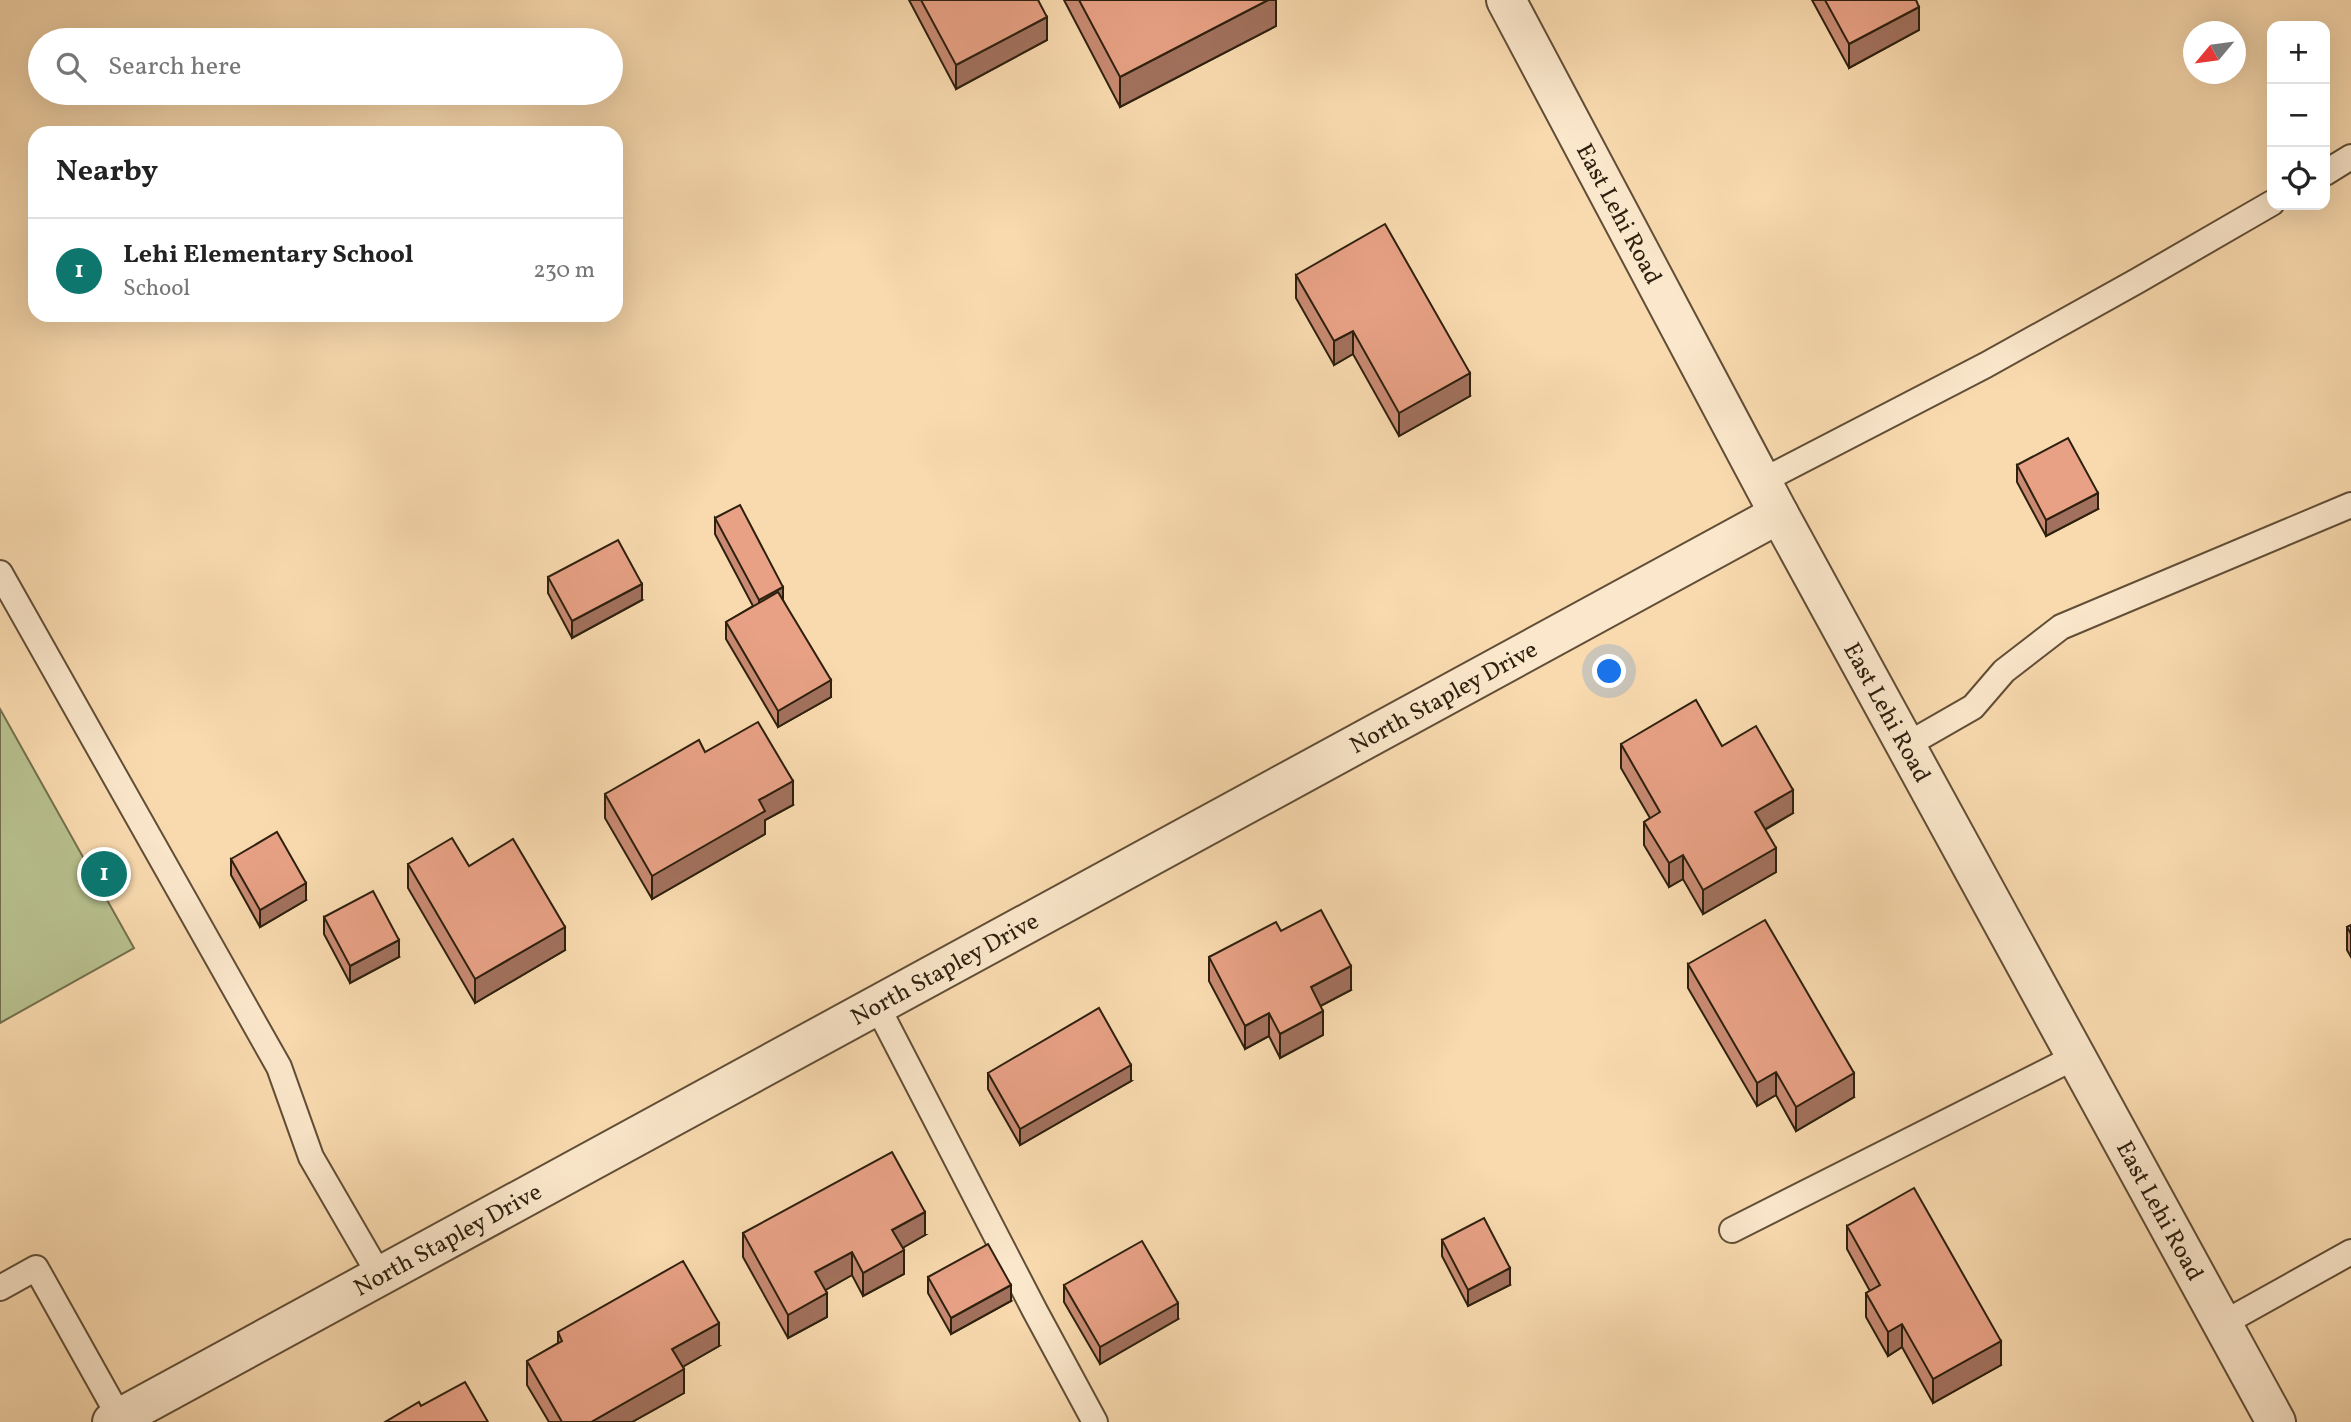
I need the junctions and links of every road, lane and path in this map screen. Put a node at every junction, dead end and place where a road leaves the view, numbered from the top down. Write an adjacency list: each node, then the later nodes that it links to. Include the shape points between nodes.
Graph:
1 (1506, 0): 5 (street, East Lehi Road)
2 (2351, 157): 3 (lane)
3 (2330, 170)
4 (2267, 206): 5 (lane, via 1986,365)
5 (1770, 498): 8 (street, East Lehi Road); 9 (street, North Stapley Drive)
6 (2351, 505): 8 (lane, via 2061,627 2004,671 1973,707)
7 (0, 573): 13 (lane, via 279,1067 311,1157)
8 (1905, 746): 10 (street, East Lehi Road)
9 (877, 1006): 13 (street, North Stapley Drive); 17 (lane)
10 (2077, 1056): 11 (lane); 15 (street, East Lehi Road)
11 (1732, 1230)
12 (2351, 1252): 15 (lane)
13 (380, 1276): 16 (street, North Stapley Drive)
14 (0, 1288): 16 (lane, via 36,1268)
15 (2222, 1324): 18 (street, East Lehi Road)
16 (116, 1420)
17 (1096, 1422)
18 (2276, 1422)

